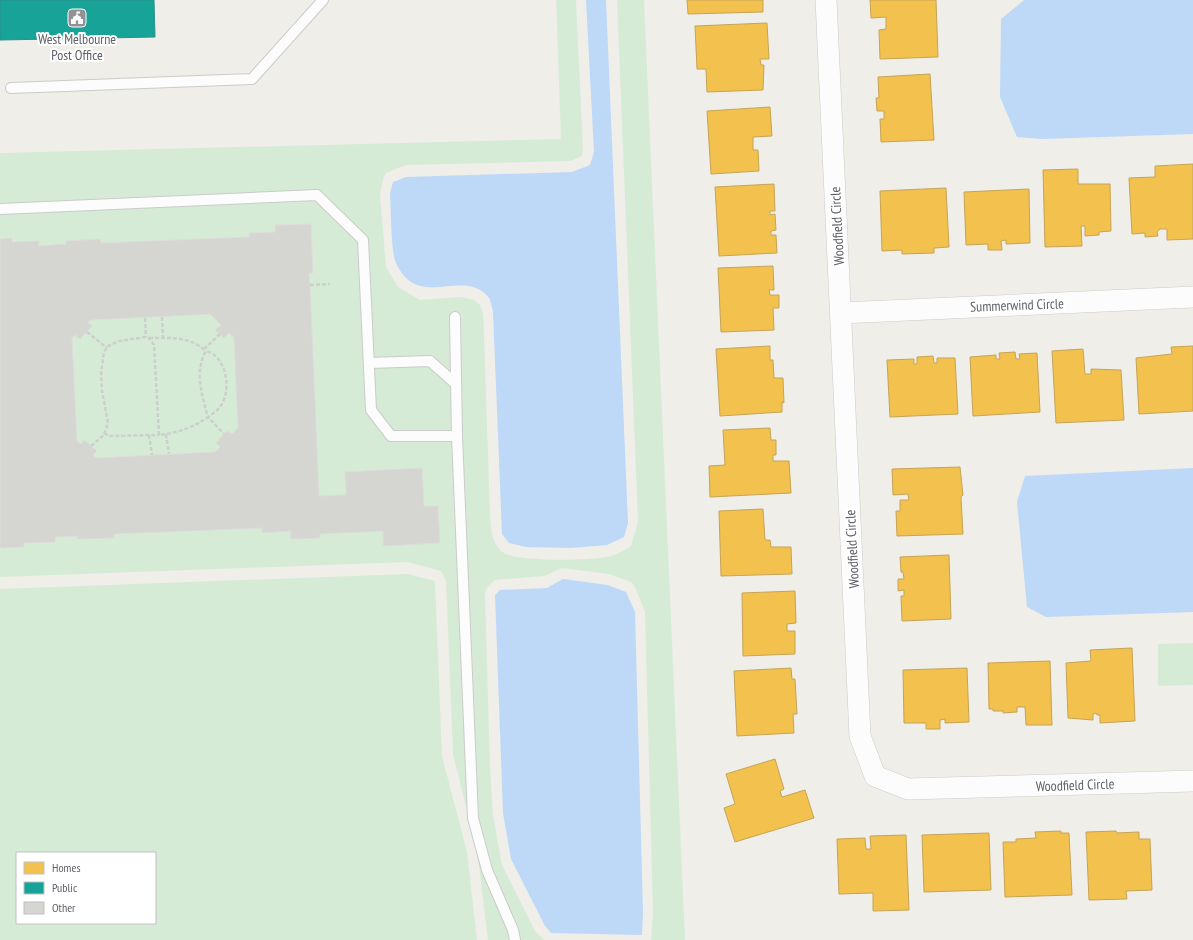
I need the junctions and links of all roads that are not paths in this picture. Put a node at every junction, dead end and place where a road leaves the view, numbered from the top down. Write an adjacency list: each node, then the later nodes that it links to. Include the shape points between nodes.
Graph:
1 (323, 0): 3 (lane, via 252,79)
2 (826, 0): 6 (street, Woodfield Circle)
3 (11, 88)
4 (0, 209): 8 (lane, via 317,195 363,240)
5 (1193, 298): 6 (street, Summerwind Circle)
6 (841, 313): 11 (street, Woodfield Circle, via 860,736 876,776 908,789)
7 (455, 316): 9 (lane)
8 (368, 362): 9 (lane, via 430,361); 10 (lane, via 371,410 392,436)
9 (456, 384): 10 (lane)
10 (457, 436): 12 (lane, via 473,818 487,870)
11 (1193, 781)
12 (515, 940)

